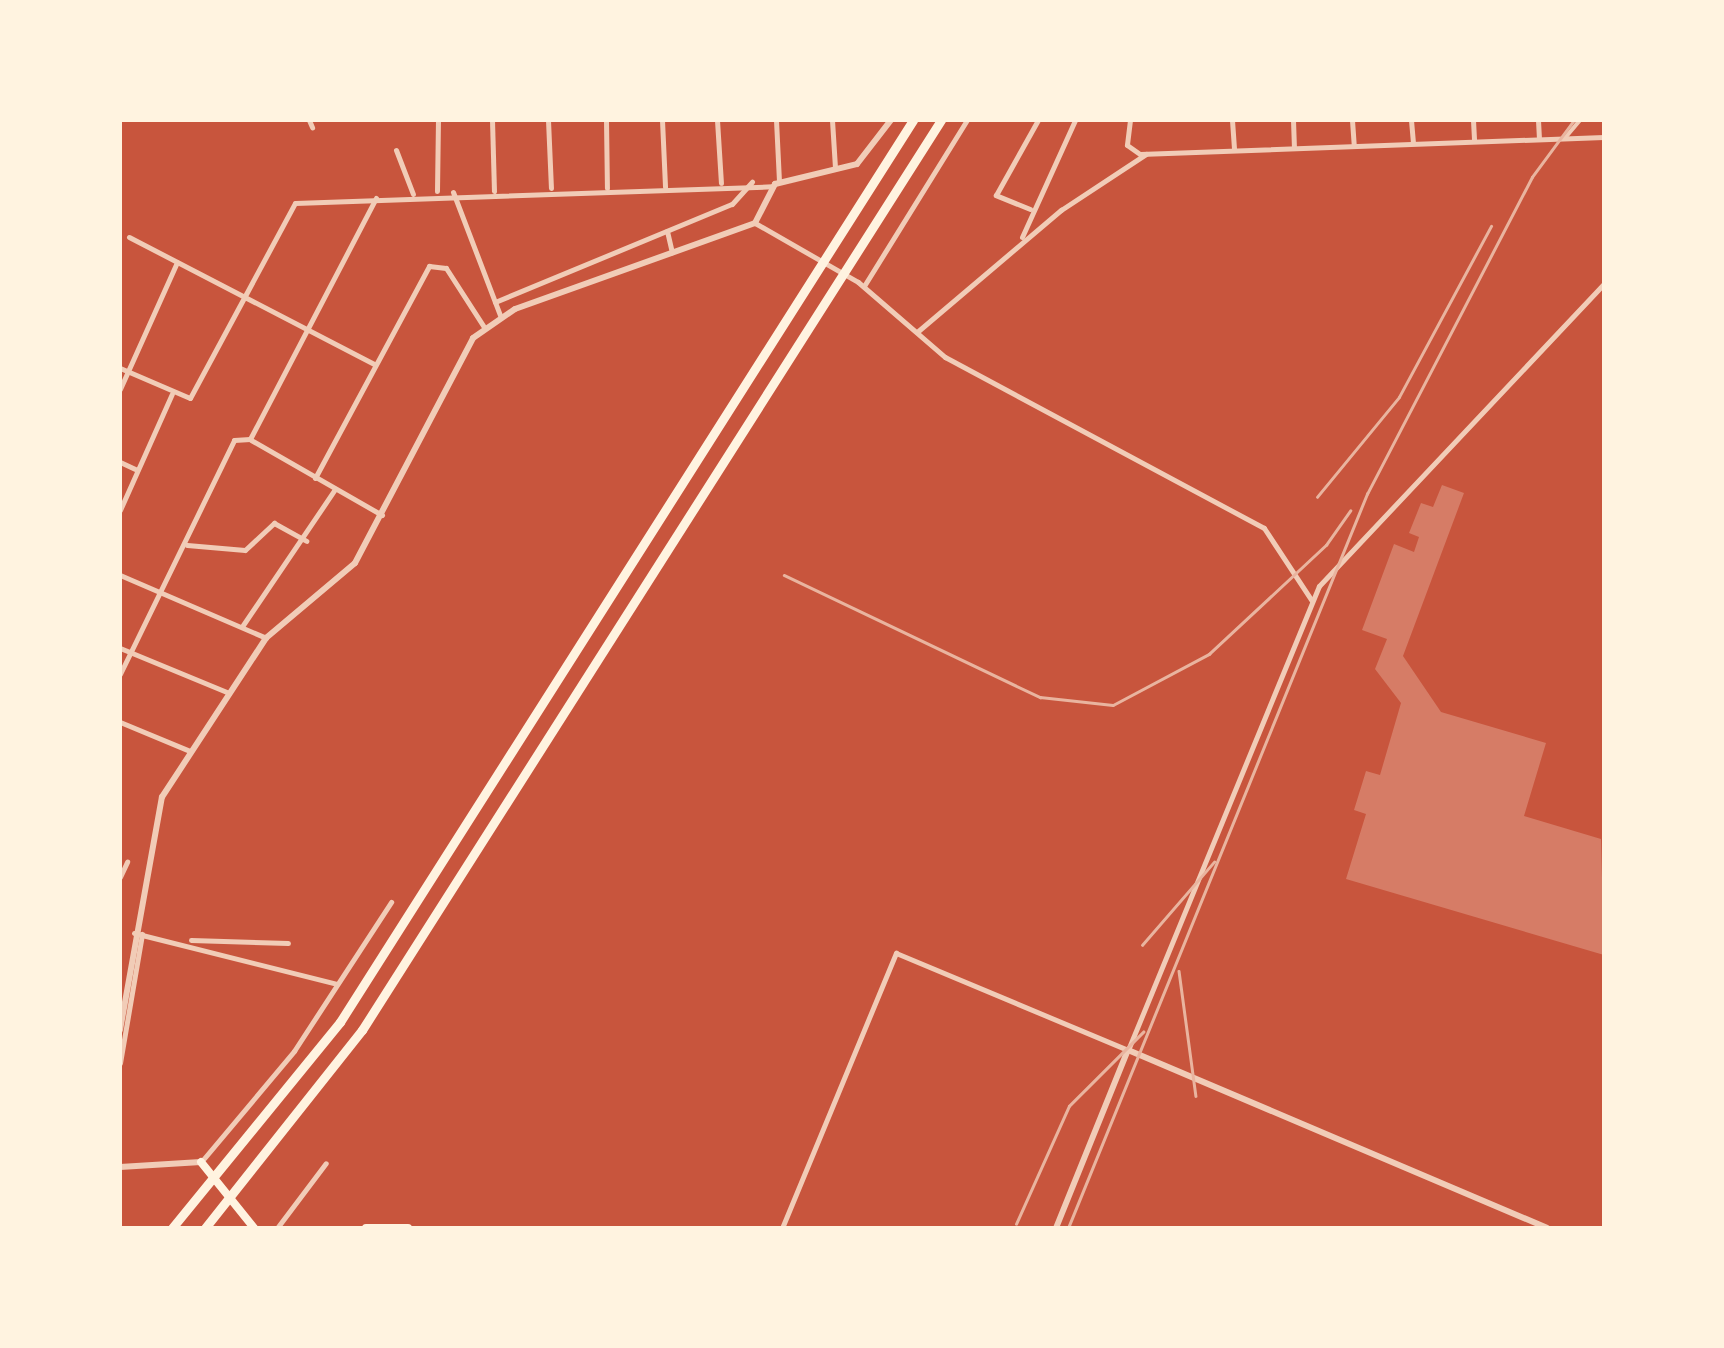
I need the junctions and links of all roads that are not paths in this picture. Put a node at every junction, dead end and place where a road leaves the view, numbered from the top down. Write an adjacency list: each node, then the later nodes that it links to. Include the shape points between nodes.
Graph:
1 (438, 120): 41 (street)
2 (492, 120): 40 (street)
3 (548, 120): 38 (street)
4 (606, 120): 39 (street)
5 (662, 120): 37 (street)
6 (717, 120): 35 (street)
7 (776, 120): 36 (street)
8 (832, 120): 33 (street)
9 (913, 120): 98 (highway, via 358,995 224,1172)
10 (941, 120): 99 (highway, via 383,998)
11 (967, 120): 53 (street)
12 (1074, 120): 45 (street)
13 (1130, 120): 32 (street, via 1127,145)
14 (1232, 120): 31 (street)
15 (1293, 120): 29 (street)
16 (1352, 120): 28 (street)
17 (1412, 120): 27 (street)
18 (1473, 120): 26 (street)
19 (1538, 120): 25 (street)
20 (1580, 120): 24 (street)
21 (1035, 121): 45 (street, via 996,198)
22 (888, 122): 33 (street, via 862,160)
23 (1604, 136): 24 (street)
24 (1565, 138): 25 (street)
25 (1539, 139): 26 (street)
26 (1474, 141): 27 (street)
27 (1413, 143): 28 (street)
28 (1354, 146): 29 (street)
29 (1294, 148): 31 (street)
30 (396, 150): 43 (street)
31 (1234, 150): 32 (street)
32 (1146, 154): 49 (street)
33 (835, 172): 36 (street)
34 (752, 182): 35 (street); 36 (street); 47 (street, via 732,204)
35 (721, 183): 37 (street)
36 (776, 184): 46 (street)
37 (665, 187): 39 (street)
38 (550, 188): 39 (street); 40 (street)
39 (607, 188)
40 (494, 191): 42 (street)
41 (436, 192): 42 (street); 43 (street)
42 (453, 192): 55 (street)
43 (412, 194): 44 (street)
44 (376, 198): 54 (street, via 291,204); 58 (street)
45 (1030, 209): 49 (street)
46 (755, 223): 50 (street); 53 (street)
47 (667, 231): 50 (street); 55 (street)
48 (129, 238): 51 (street)
49 (1022, 240): 59 (street)
50 (672, 253): 56 (street)
51 (177, 262): 54 (street); 62 (street)
52 (1604, 284): 76 (street, via 1336,564)
53 (864, 286): 59 (street)
54 (242, 296): 58 (street); 64 (street, via 188,398)
55 (495, 302): 56 (street)
56 (500, 316): 57 (street)
57 (484, 326): 60 (street, via 446,268 429,266); 71 (street)
58 (310, 330): 60 (street); 65 (street)
59 (917, 332): 76 (street, via 945,358 1264,528)
60 (374, 364): 68 (street)
61 (120, 368): 62 (street)
62 (130, 372): 63 (street); 64 (street)
63 (120, 389)
64 (172, 393): 67 (street)
65 (250, 439): 68 (street); 73 (street, via 234,440)
66 (120, 462): 67 (street)
67 (137, 470): 70 (street)
68 (314, 478): 69 (street)
69 (335, 489): 71 (street); 72 (street)
70 (120, 510)
71 (382, 515): 78 (street, via 351,568)
72 (306, 541): 73 (street, via 274,523 246,550); 77 (street)
73 (186, 545): 75 (street)
74 (120, 575): 75 (street)
75 (160, 591): 77 (street); 80 (street)
76 (1312, 601): 93 (street)
77 (244, 625): 78 (street)
78 (266, 638): 82 (street)
79 (120, 648): 80 (street)
80 (131, 652): 81 (street); 82 (street)
81 (120, 674)
82 (229, 694): 84 (street)
83 (120, 722): 84 (street)
84 (190, 751): 88 (street, via 155,813)
85 (127, 862): 86 (street)
86 (120, 877)
87 (390, 902): 91 (street)
88 (138, 933): 89 (street); 92 (street); 94 (street)
89 (182, 940): 90 (street); 91 (street)
90 (288, 943)
91 (338, 984): 95 (street)
92 (120, 1030)
93 (1128, 1050): 104 (street, via 896,953); 105 (street); 106 (street)
94 (120, 1063)
95 (202, 1162): 97 (street); 100 (main road)
96 (326, 1163): 101 (street)
97 (120, 1167)
98 (172, 1228)
99 (205, 1228)
100 (254, 1228)
101 (277, 1228)
102 (366, 1228): 103 (main road)
103 (408, 1228)
104 (782, 1228)
105 (1056, 1228)
106 (1547, 1228)

